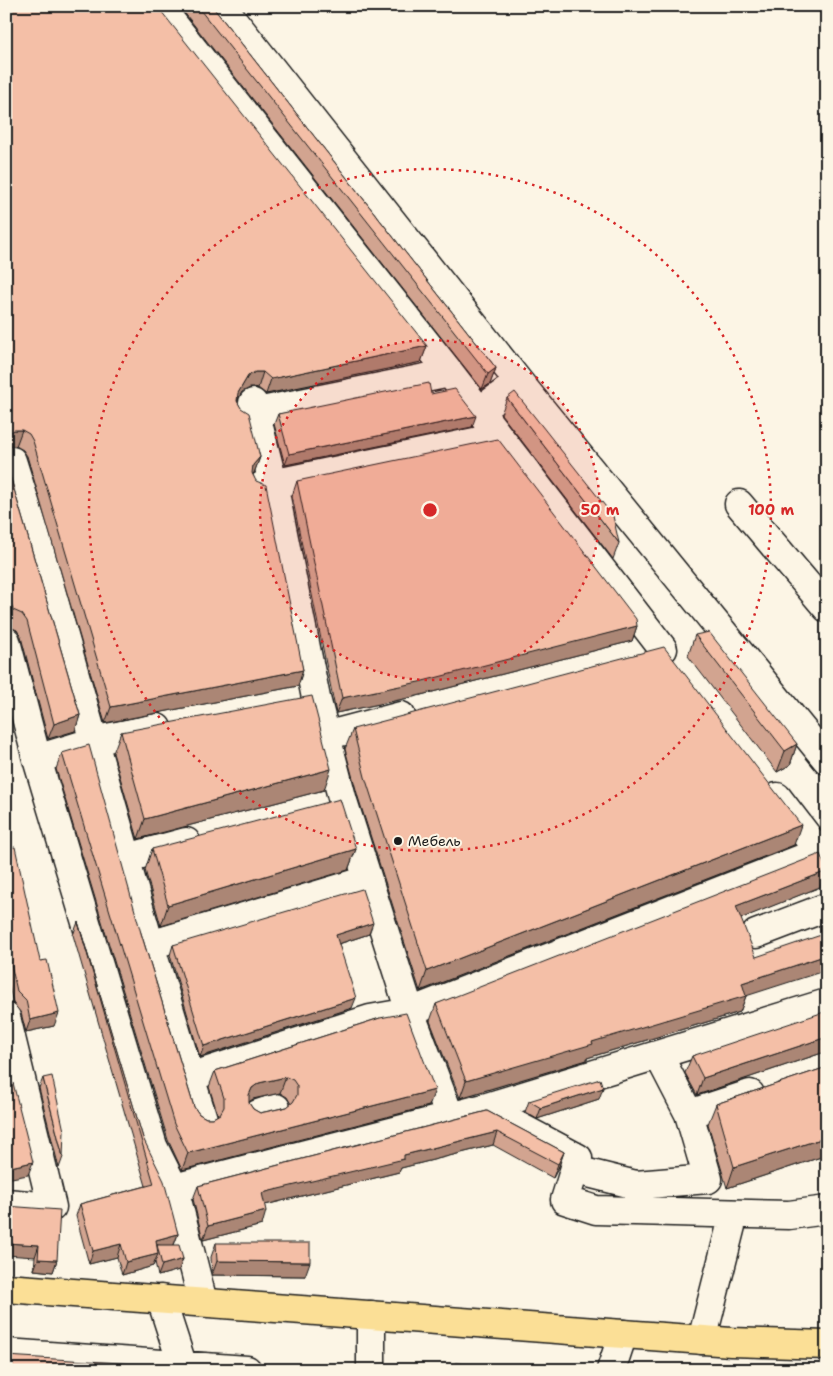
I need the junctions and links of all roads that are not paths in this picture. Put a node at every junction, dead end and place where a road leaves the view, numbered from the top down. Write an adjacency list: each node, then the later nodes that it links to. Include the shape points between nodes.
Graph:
1 (222, 6): 4 (lane)
2 (161, 7): 3 (lane)
3 (450, 373): 5 (lane); 8 (lane, via 252,410)
4 (519, 382): 5 (lane); 22 (lane)
5 (479, 411): 6 (lane)
6 (499, 437): 8 (lane); 12 (lane)
7 (15, 460): 20 (lane, via 39,533)
8 (267, 485): 15 (lane)
9 (740, 504): 10 (lane)
10 (827, 608)
11 (6, 641): 21 (lane)
12 (663, 649): 13 (lane); 14 (lane)
13 (634, 656)
14 (681, 672)
15 (316, 698): 16 (lane); 19 (lane)
16 (287, 704)
17 (422, 711): 19 (lane)
18 (180, 724): 20 (lane)
19 (326, 736): 24 (lane)
20 (95, 742): 21 (lane); 28 (lane)
21 (37, 759): 44 (lane)
22 (827, 760)
23 (759, 774): 27 (lane)
24 (343, 801): 25 (lane); 29 (lane)
25 (314, 809)
26 (211, 836): 28 (lane)
27 (823, 857): 34 (lane)
28 (127, 858): 32 (lane, via 128,872)
29 (368, 880): 32 (lane); 34 (lane)
30 (827, 907): 31 (lane)
31 (756, 934)
32 (150, 945): 37 (lane)
33 (827, 1004): 36 (lane)
34 (410, 1012): 37 (lane, via 370,1019); 41 (lane, via 422,1061)
35 (6, 1017): 45 (lane, via 52,1208)
36 (659, 1056): 39 (lane); 40 (lane)
37 (190, 1077): 42 (lane)
38 (772, 1087): 40 (lane)
39 (484, 1108): 41 (lane); 43 (lane, via 578,1158)
40 (689, 1114): 43 (lane, via 708,1179 636,1185)
41 (450, 1117): 44 (lane)
42 (203, 1119)
43 (576, 1170): 47 (lane, via 565,1200 596,1210)
44 (174, 1188): 50 (lane)
45 (6, 1203)
46 (827, 1210): 47 (lane, via 789,1215)
47 (734, 1214): 53 (lane)
48 (6, 1288): 49 (main road)
49 (162, 1299): 50 (main road); 56 (lane)
50 (203, 1302): 51 (main road)
51 (371, 1315): 52 (main road); 58 (lane)
52 (623, 1334): 53 (main road); 59 (lane)
53 (702, 1340): 54 (main road)
54 (827, 1345)
55 (6, 1353): 56 (lane)
56 (184, 1368): 57 (lane)
57 (247, 1370)
58 (370, 1370)
59 (611, 1370)

